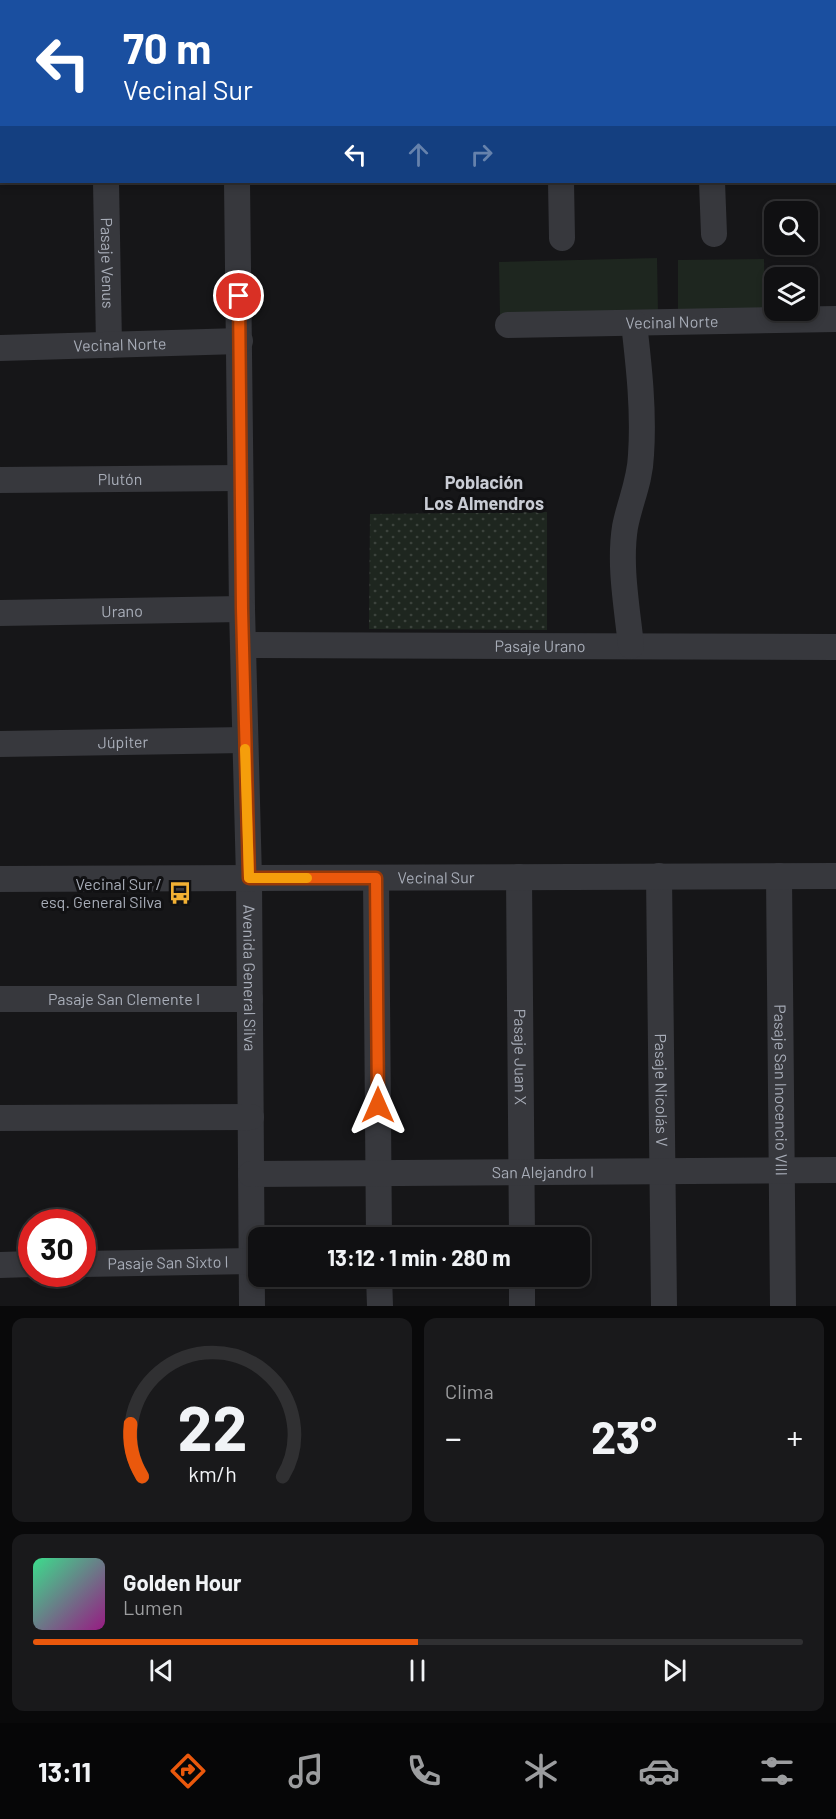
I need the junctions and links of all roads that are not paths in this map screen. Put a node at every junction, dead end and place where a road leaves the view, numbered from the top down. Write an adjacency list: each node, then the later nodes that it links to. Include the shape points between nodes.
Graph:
1 (106, 183): 11 (street, Pasaje Venus)
2 (237, 183): 10 (street, Avenida General Silva)
3 (561, 183): 6 (street)
4 (712, 183): 5 (street)
5 (714, 234)
6 (562, 238)
7 (836, 319): 8 (street, Vecinal Norte)
8 (633, 323): 9 (street, Vecinal Norte); 18 (street, via 642,397 642,454 625,529 623,570)
9 (508, 325)
10 (240, 341): 11 (street, Vecinal Norte); 13 (street, Avenida General Silva)
11 (109, 345): 12 (street, Vecinal Norte)
12 (0, 348)
13 (240, 478): 14 (street, Plutón); 15 (street, Avenida General Silva)
14 (0, 480)
15 (242, 609): 16 (street, Urano); 17 (street, Avenida General Silva)
16 (0, 613)
17 (243, 645): 18 (street, Pasaje Urano); 20 (street, Avenida General Silva)
18 (631, 646): 19 (street, Pasaje Urano)
19 (836, 647)
20 (245, 740): 21 (street, Júpiter); 26 (street, Avenida General Silva)
21 (0, 744)
22 (659, 876): 23 (street, Vecinal Sur); 25 (street, Vecinal Sur); 35 (street, Pasaje Nicolás V)
23 (779, 876): 24 (street, Vecinal Sur); 33 (street, Pasaje San Inocencio VIII)
24 (836, 876)
25 (519, 877): 27 (street, Vecinal Sur); 36 (street, Pasaje Juan X)
26 (249, 878): 27 (street, Vecinal Sur); 28 (street, Vecinal Sur); 30 (street, Avenida General Silva)
27 (376, 878): 37 (street)
28 (0, 879)
29 (0, 999): 30 (street, Pasaje San Clemente I)
30 (250, 999): 31 (street, Avenida General Silva)
31 (251, 1117): 32 (street); 38 (street, Avenida General Silva)
32 (0, 1118)
33 (782, 1170): 34 (street, San Alejandro I); 35 (street, San Alejandro I); 53 (street, Pasaje San Inocencio VIII)
34 (836, 1170)
35 (663, 1171): 36 (street, San Alejandro I); 52 (street, Pasaje Nicolás V)
36 (521, 1172): 37 (street, San Alejandro I); 41 (street, Pasaje Juan X)
37 (379, 1173): 38 (street, San Alejandro I); 40 (street)
38 (251, 1174): 39 (street, Avenida General Silva)
39 (252, 1227)
40 (379, 1227)
41 (522, 1227)
42 (248, 1261): 44 (street, Pasaje San Sixto I)
43 (18, 1264): 45 (street)
44 (96, 1264)
45 (0, 1265)
46 (252, 1287): 49 (street, Avenida General Silva)
47 (379, 1287): 50 (street)
48 (522, 1287): 51 (street)
49 (252, 1306)
50 (380, 1306)
51 (522, 1306)
52 (664, 1306)
53 (783, 1306)

